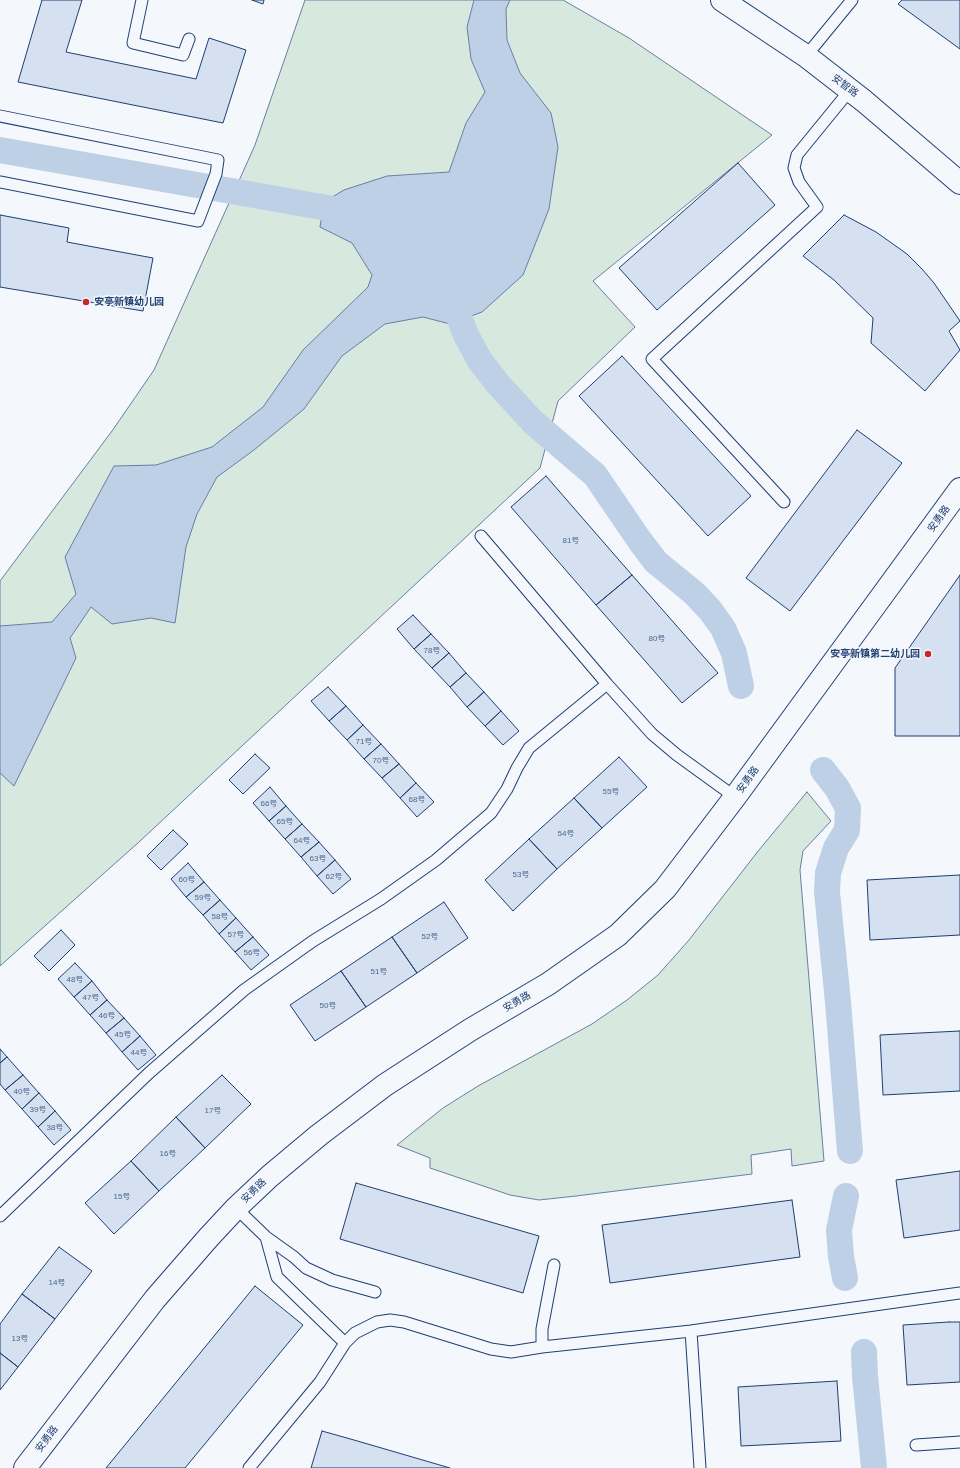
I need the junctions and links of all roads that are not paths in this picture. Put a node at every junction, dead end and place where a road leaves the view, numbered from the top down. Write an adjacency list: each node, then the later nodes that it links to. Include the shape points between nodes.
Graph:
1 (142, 0): 4 (lane, via 133,43 184,55)
2 (722, 0): 5 (street, 安智路)
3 (852, 0): 5 (lane)
4 (189, 39)
5 (806, 56): 6 (street, 安智路)
6 (850, 90): 9 (street, 安智路); 11 (lane, via 797,155 794,168 798,182 817,207 652,359)
7 (0, 116): 8 (lane, via 218,160 216,174 198,220)
8 (0, 182)
9 (960, 183)
10 (960, 490): 14 (street, 安勇路)
11 (784, 502)
12 (481, 536): 13 (lane)
13 (607, 684): 14 (lane, via 657,738); 16 (lane, via 529,748 491,813 436,860 244,990 148,1073)
14 (735, 797): 15 (street, 安勇路, via 665,889 618,935 548,984 470,1030 384,1086 319,1134)
15 (236, 1208): 17 (lane); 26 (street, 安勇路, via 155,1299)
16 (0, 1216)
17 (266, 1237): 19 (lane, via 306,1268 332,1280); 22 (lane, via 277,1277)
18 (554, 1265): 23 (lane, via 542,1329)
19 (375, 1292)
20 (960, 1293): 21 (lane)
21 (691, 1331): 23 (lane); 28 (lane)
22 (345, 1343): 23 (lane, via 355,1332 377,1322 390,1320 491,1349 511,1352); 27 (lane, via 320,1382)
23 (542, 1347)
24 (960, 1442): 25 (lane)
25 (916, 1444)
26 (25, 1468)
27 (250, 1468)
28 (700, 1468)

